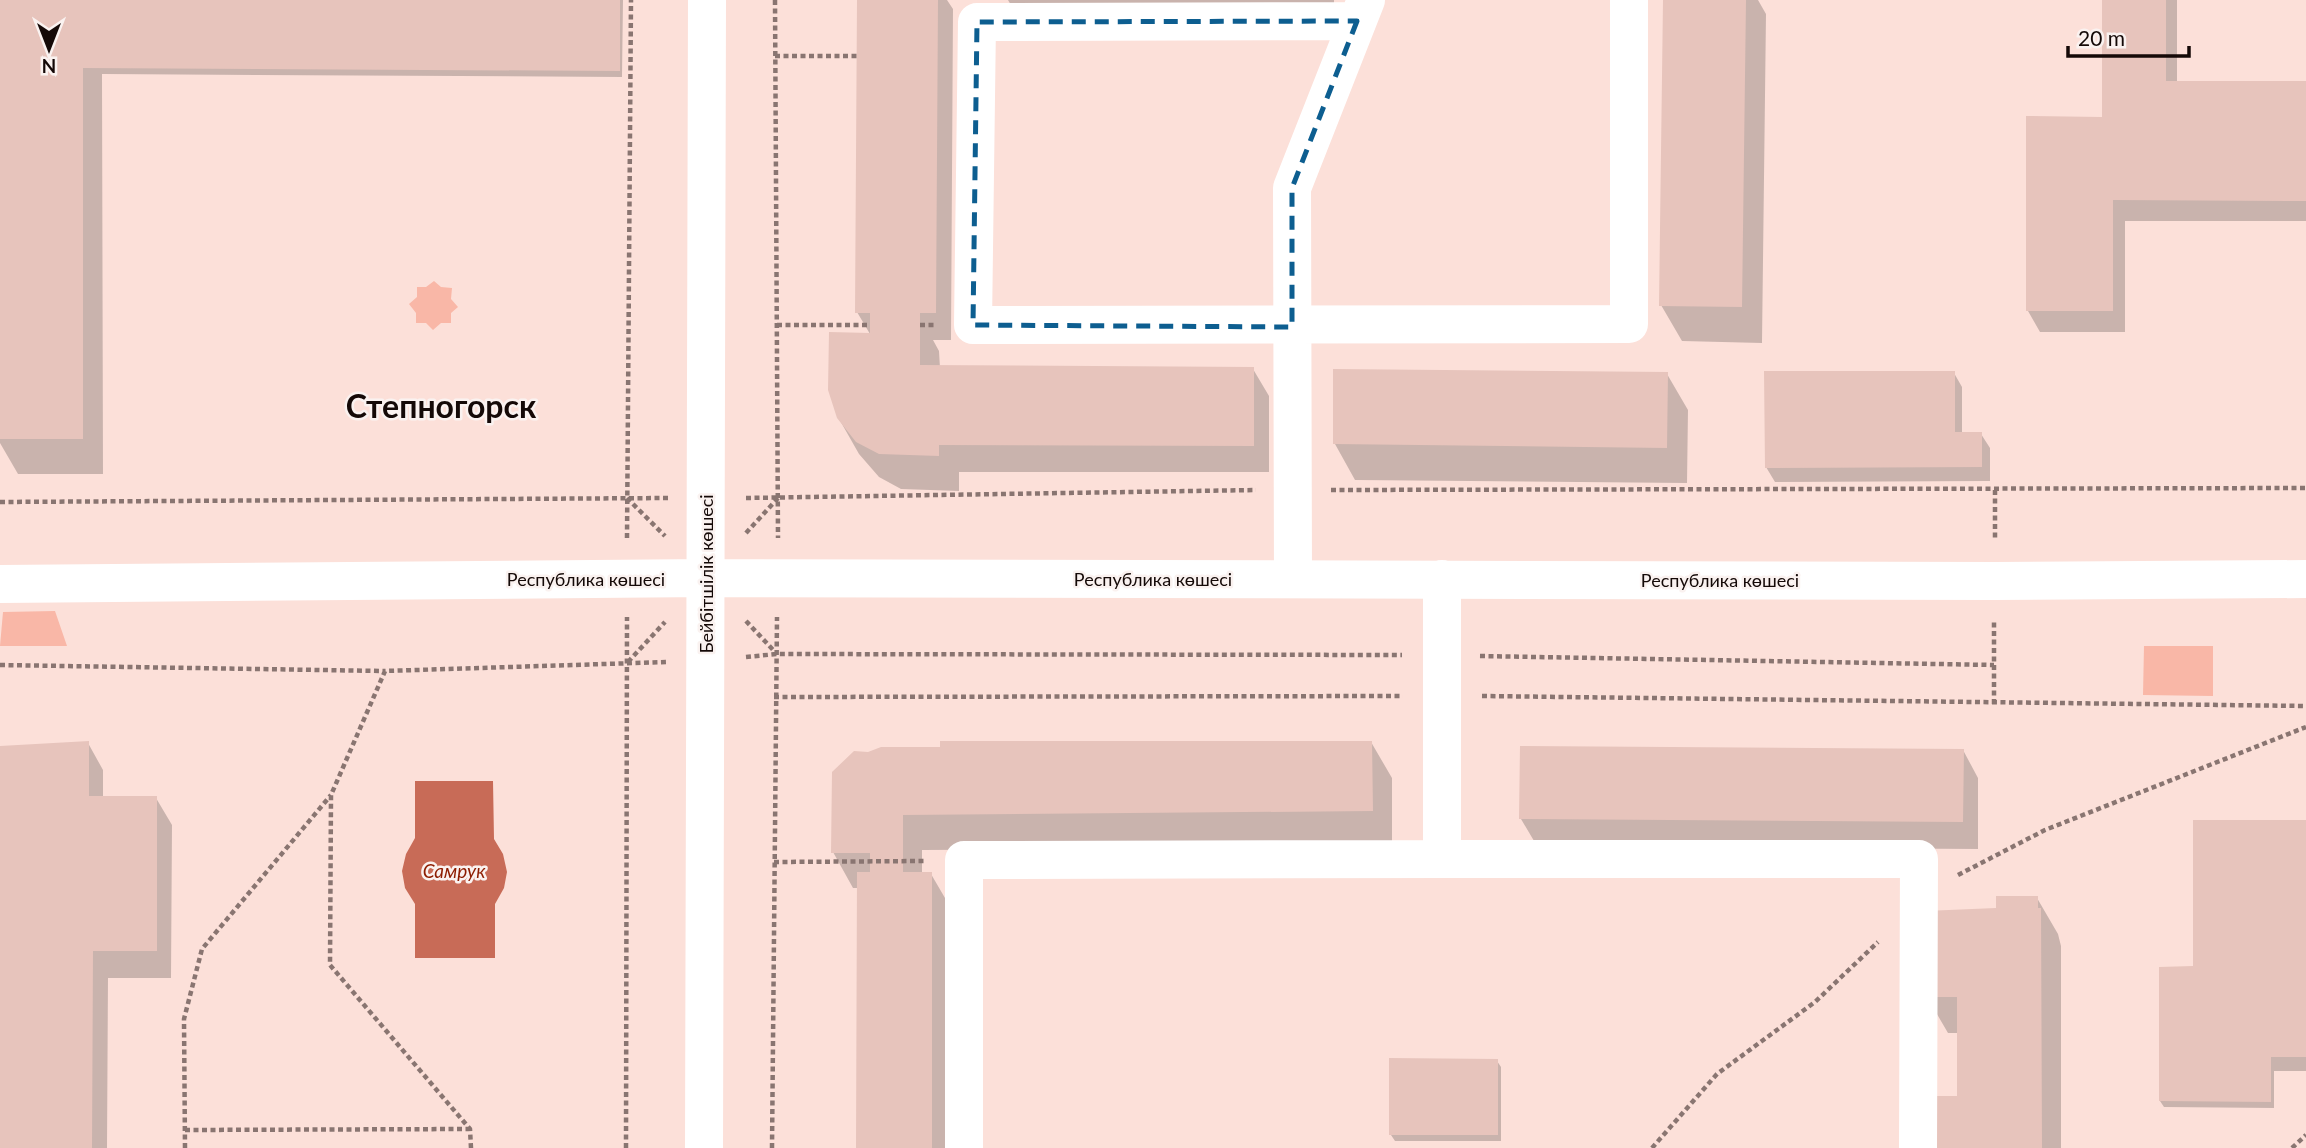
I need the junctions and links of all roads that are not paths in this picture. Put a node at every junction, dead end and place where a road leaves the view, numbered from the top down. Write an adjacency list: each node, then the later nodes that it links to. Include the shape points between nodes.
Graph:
1 (707, 0): 5 (street, Бейбітшілік көшесі)
2 (1629, 0): 4 (street, via 1629,324)
3 (1362, 10): 4 (street, via 1292,188); 4 (street, via 977,22 973,325)
4 (1292, 327): 6 (street)
5 (706, 578): 6 (street, Республика көшесі); 9 (street, Республика көшесі); 11 (street, Бейбітшілік көшесі)
6 (1293, 579): 7 (street, Республика көшесі)
7 (1442, 579): 8 (street, Республика көшесі); 10 (street)
8 (2306, 579)
9 (0, 584)
10 (1442, 859): 12 (street, via 964,860); 13 (street, via 1919,859)
11 (704, 1148)
12 (964, 1148)
13 (1918, 1148)

